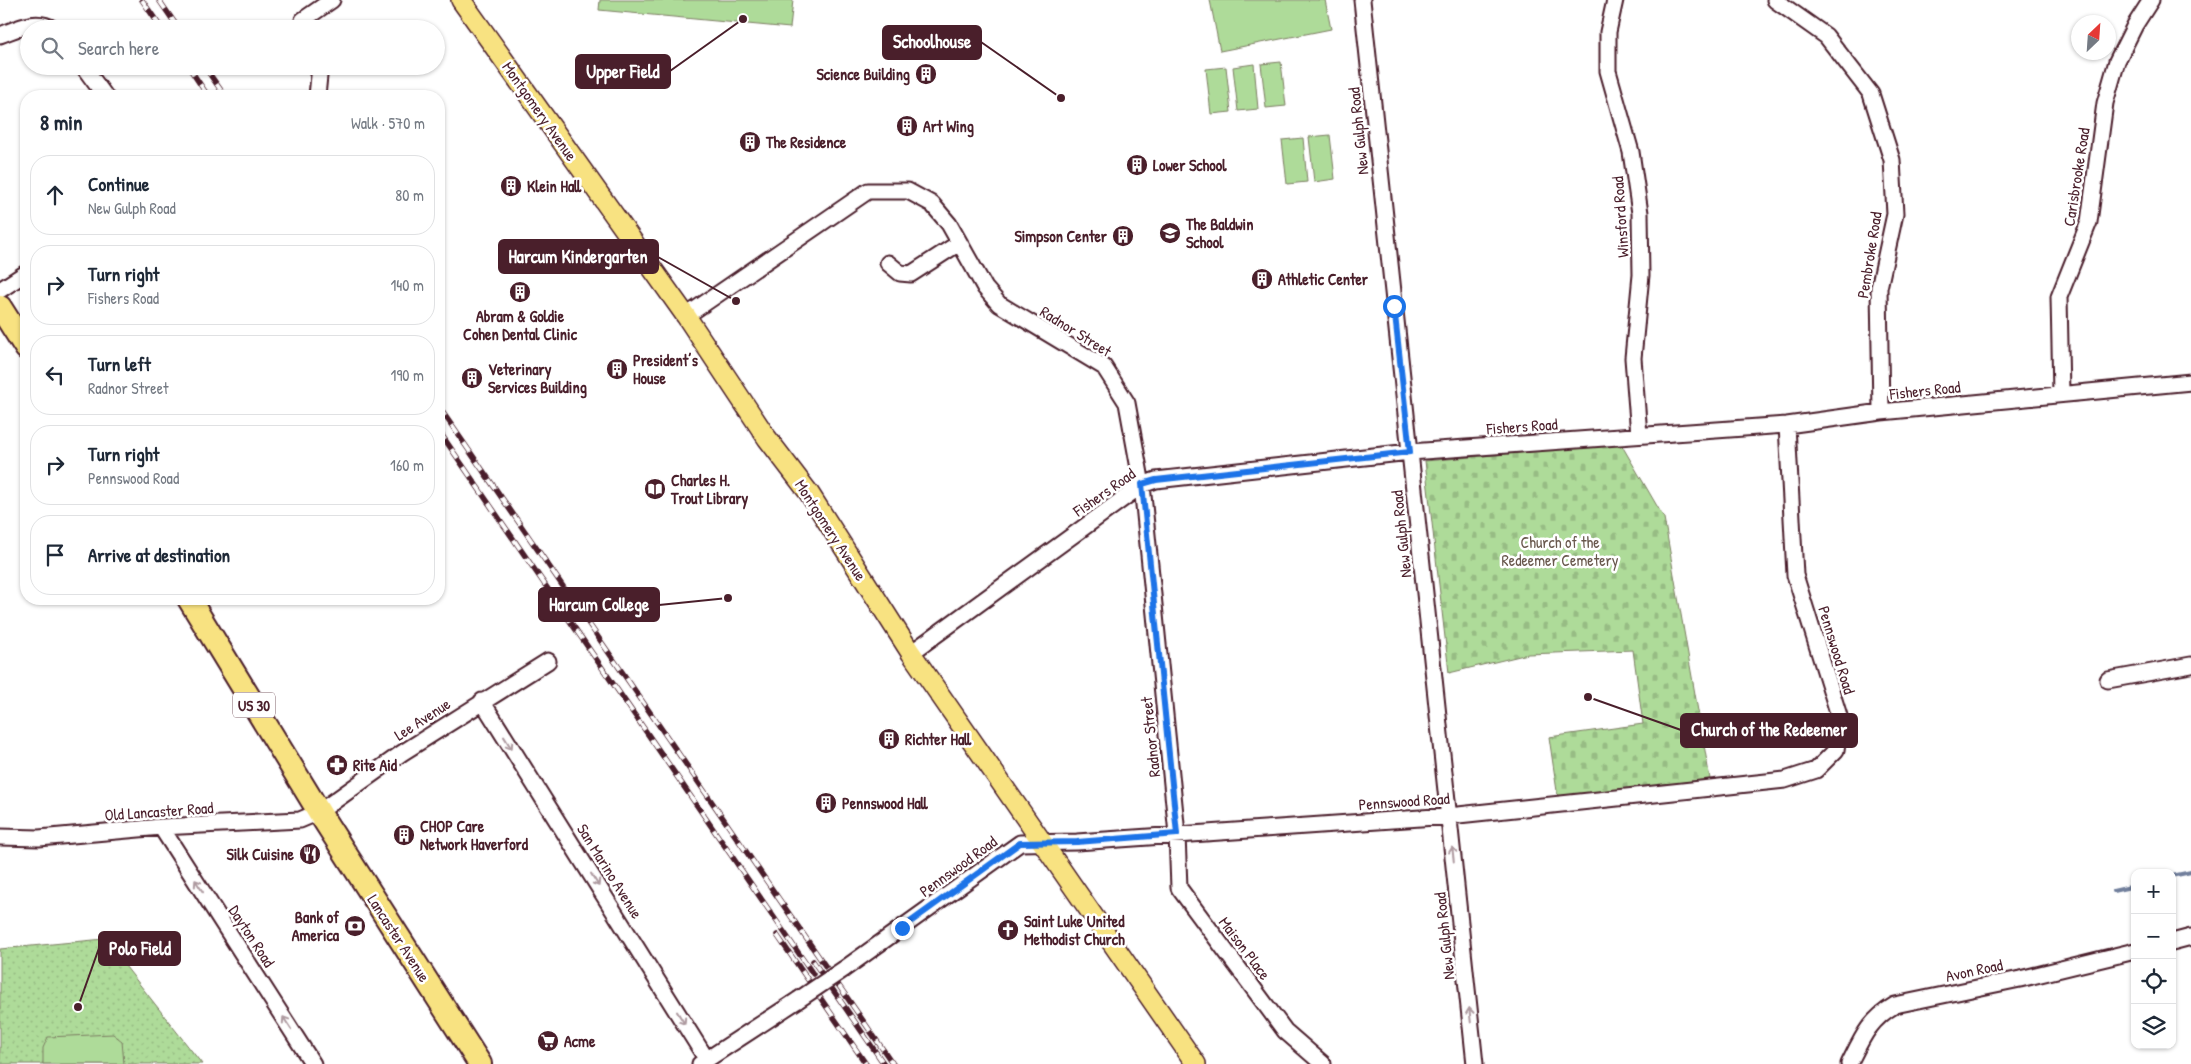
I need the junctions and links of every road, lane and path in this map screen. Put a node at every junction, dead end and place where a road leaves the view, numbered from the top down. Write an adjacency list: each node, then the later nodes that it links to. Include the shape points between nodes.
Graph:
1 (332, 0): 7 (street)
2 (461, 0): 19 (main road, Montgomery Avenue)
3 (1362, 0): 26 (street, New Gulph Road)
4 (1615, 0): 25 (street, Winsford Road, via 1608,32 1608,71 1631,152 1640,213 1641,275 1633,358)
5 (1775, 0): 23 (street, Pembroke Road, via 1826,36 1871,94 1892,160 1895,214 1879,288)
6 (2151, 0): 22 (street, Carisbrooke Road, via 2134,25 2117,62 2105,103 2089,222 2059,297)
7 (303, 20)
8 (20, 28): 9 (street)
9 (0, 35)
10 (90, 75): 12 (street)
11 (320, 75): 13 (street)
12 (101, 90)
13 (319, 90)
14 (960, 243): 15 (street, via 911,274 900,273); 19 (street, Radnor Street, via 932,204 908,191 868,191); 27 (street, Radnor Street, via 985,288 999,304 1104,366 1127,403)
15 (888, 263)
16 (20, 277): 17 (street)
17 (0, 290)
18 (0, 307): 20 (highway)
19 (686, 316): 29 (main road, Montgomery Avenue, via 766,438 809,493)
20 (20, 339)
21 (2191, 382): 22 (street, Fishers Road)
22 (2061, 394): 23 (street, Fishers Road)
23 (1880, 412): 24 (street, Fishers Road)
24 (1787, 425): 25 (street, Fishers Road); 35 (street, Pennswood Road, via 1795,575 1840,719 1836,750 1816,770 1785,780)
25 (1639, 435): 26 (street, Fishers Road)
26 (1410, 452): 27 (street, Fishers Road); 35 (street, New Gulph Road)
27 (1142, 484): 29 (street, Fishers Road); 37 (street, Radnor Street)
28 (193, 605): 34 (highway, US 30)
29 (911, 653): 39 (main road, Montgomery Avenue)
30 (548, 661): 33 (street, Lee Avenue)
31 (2191, 665): 32 (street)
32 (2108, 680)
33 (482, 701): 34 (street, Lee Avenue); 43 (street, San Marino Avenue, one-way to 43)
34 (319, 812): 36 (street, Old Lancaster Road, via 300,820); 45 (highway, Lancaster Avenue / US 30)
35 (1450, 816): 37 (street, Pennswood Road); 48 (street, New Gulph Road, one-way to 35)
36 (161, 828): 38 (street, Old Lancaster Road, via 39,838); 44 (street, Dayton Road, one-way to 36)
37 (1177, 834): 39 (street, Pennswood Road); 47 (street, Maison Place, via 1179,888 1285,1031)
38 (0, 837)
39 (1045, 843): 43 (street, Pennswood Road, bridge, via 1020,843 844,969); 46 (main road, Montgomery Avenue)
40 (2191, 937): 41 (street)
41 (2176, 941)
42 (2131, 952): 49 (street, Avon Road, via 1895,1005 1870,1024)
43 (704, 1062)
44 (314, 1064)
45 (480, 1064)
46 (1196, 1064)
47 (1323, 1064)
48 (1475, 1064)
49 (1849, 1064)

